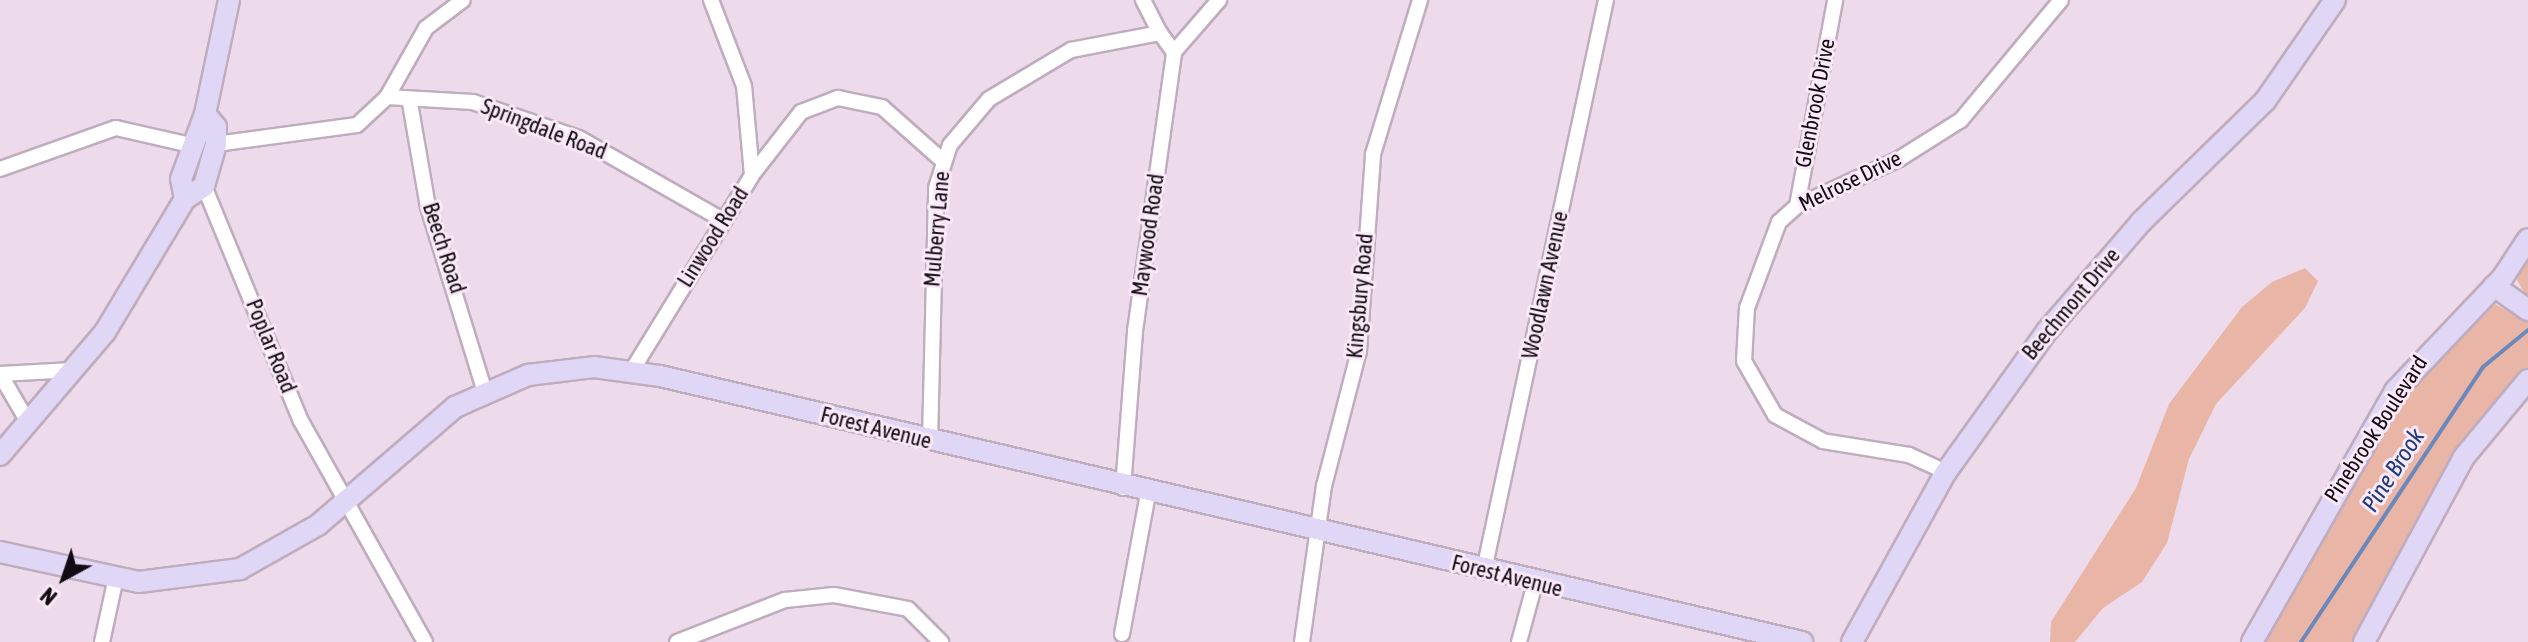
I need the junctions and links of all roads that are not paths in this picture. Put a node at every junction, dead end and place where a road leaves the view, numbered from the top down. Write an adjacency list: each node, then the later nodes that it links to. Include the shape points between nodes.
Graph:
1 (229, 0): 15 (street)
2 (463, 0): 13 (street, via 426,28)
3 (711, 0): 20 (street, Linwood Road, via 744,86)
4 (1143, 0): 11 (street)
5 (1219, 0): 12 (street)
6 (1420, 0): 40 (street, Kingsbury Road, via 1373,154 1359,351)
7 (1606, 0): 42 (street, Woodlawn Avenue)
8 (1835, 0): 23 (street, Glenbrook Drive)
9 (2061, 0): 23 (street, Melrose Drive, via 1961,120 1899,159)
10 (2335, 0): 36 (street, Beechmont Drive, via 2265,101 2062,311)
11 (1160, 33): 12 (street); 18 (street, Mulberry Lane, via 1071,50 989,99)
12 (1174, 52): 37 (street, Maywood Road, via 1135,331)
13 (387, 97): 14 (street, Springdale Road); 16 (street, via 357,125)
14 (410, 103): 24 (street, Springdale Road, via 473,102 579,138); 32 (street, Beech Road, via 428,207)
15 (205, 114): 16 (street, via 216,127); 17 (street)
16 (216, 144): 21 (street)
17 (191, 145): 19 (street, via 116,128); 22 (street, via 181,179)
18 (943, 161): 20 (street, via 882,107 838,98 801,112); 34 (street, Mulberry Lane, via 936,188)
19 (0, 169)
20 (752, 175): 24 (street, Linwood Road)
21 (204, 186): 22 (street); 39 (street, Poplar Road, via 222,215 301,421)
22 (185, 199): 28 (street, via 129,300)
23 (1797, 206): 36 (street, Melrose Drive, via 1779,222 1747,308 1743,349 1755,388 1775,415 1803,434 1909,455)
24 (723, 220): 29 (street, Linwood Road)
25 (2528, 239): 26 (street, Pinebrook Boulevard)
26 (2494, 286): 27 (street); 54 (street, Pinebrook Boulevard, via 2436,339 2395,391)
27 (2528, 310)
28 (73, 370): 30 (street); 33 (street)
29 (631, 372): 32 (street, Forest Avenue, via 559,368); 34 (street, Forest Avenue)
30 (0, 374): 33 (street)
31 (2528, 380): 55 (street, via 2464,457)
32 (485, 392): 39 (street, Forest Avenue, via 412,440)
33 (28, 422): 35 (street)
34 (930, 441): 37 (street, Forest Avenue)
35 (0, 455)
36 (1946, 472): 53 (street, Beechmont Drive)
37 (1123, 488): 38 (street, Forest Avenue)
38 (1148, 494): 40 (street, Forest Avenue); 45 (street)
39 (347, 503): 43 (street, Forest Avenue, via 240,569 182,581); 47 (street, Poplar Road)
40 (1318, 532): 42 (street, Forest Avenue); 50 (street, Kingsbury Road)
41 (0, 552): 43 (street, Forest Avenue)
42 (1484, 570): 44 (street, Forest Avenue)
43 (116, 577): 46 (street)
44 (1535, 583): 51 (street); 52 (street, Forest Avenue)
45 (1122, 634)
46 (102, 642)
47 (425, 642)
48 (677, 642): 49 (street, via 785,600 834,595 908,609)
49 (941, 642)
50 (1302, 642)
51 (1519, 642)
52 (1802, 642)
53 (1852, 642)
54 (2252, 642)
55 (2364, 642)

